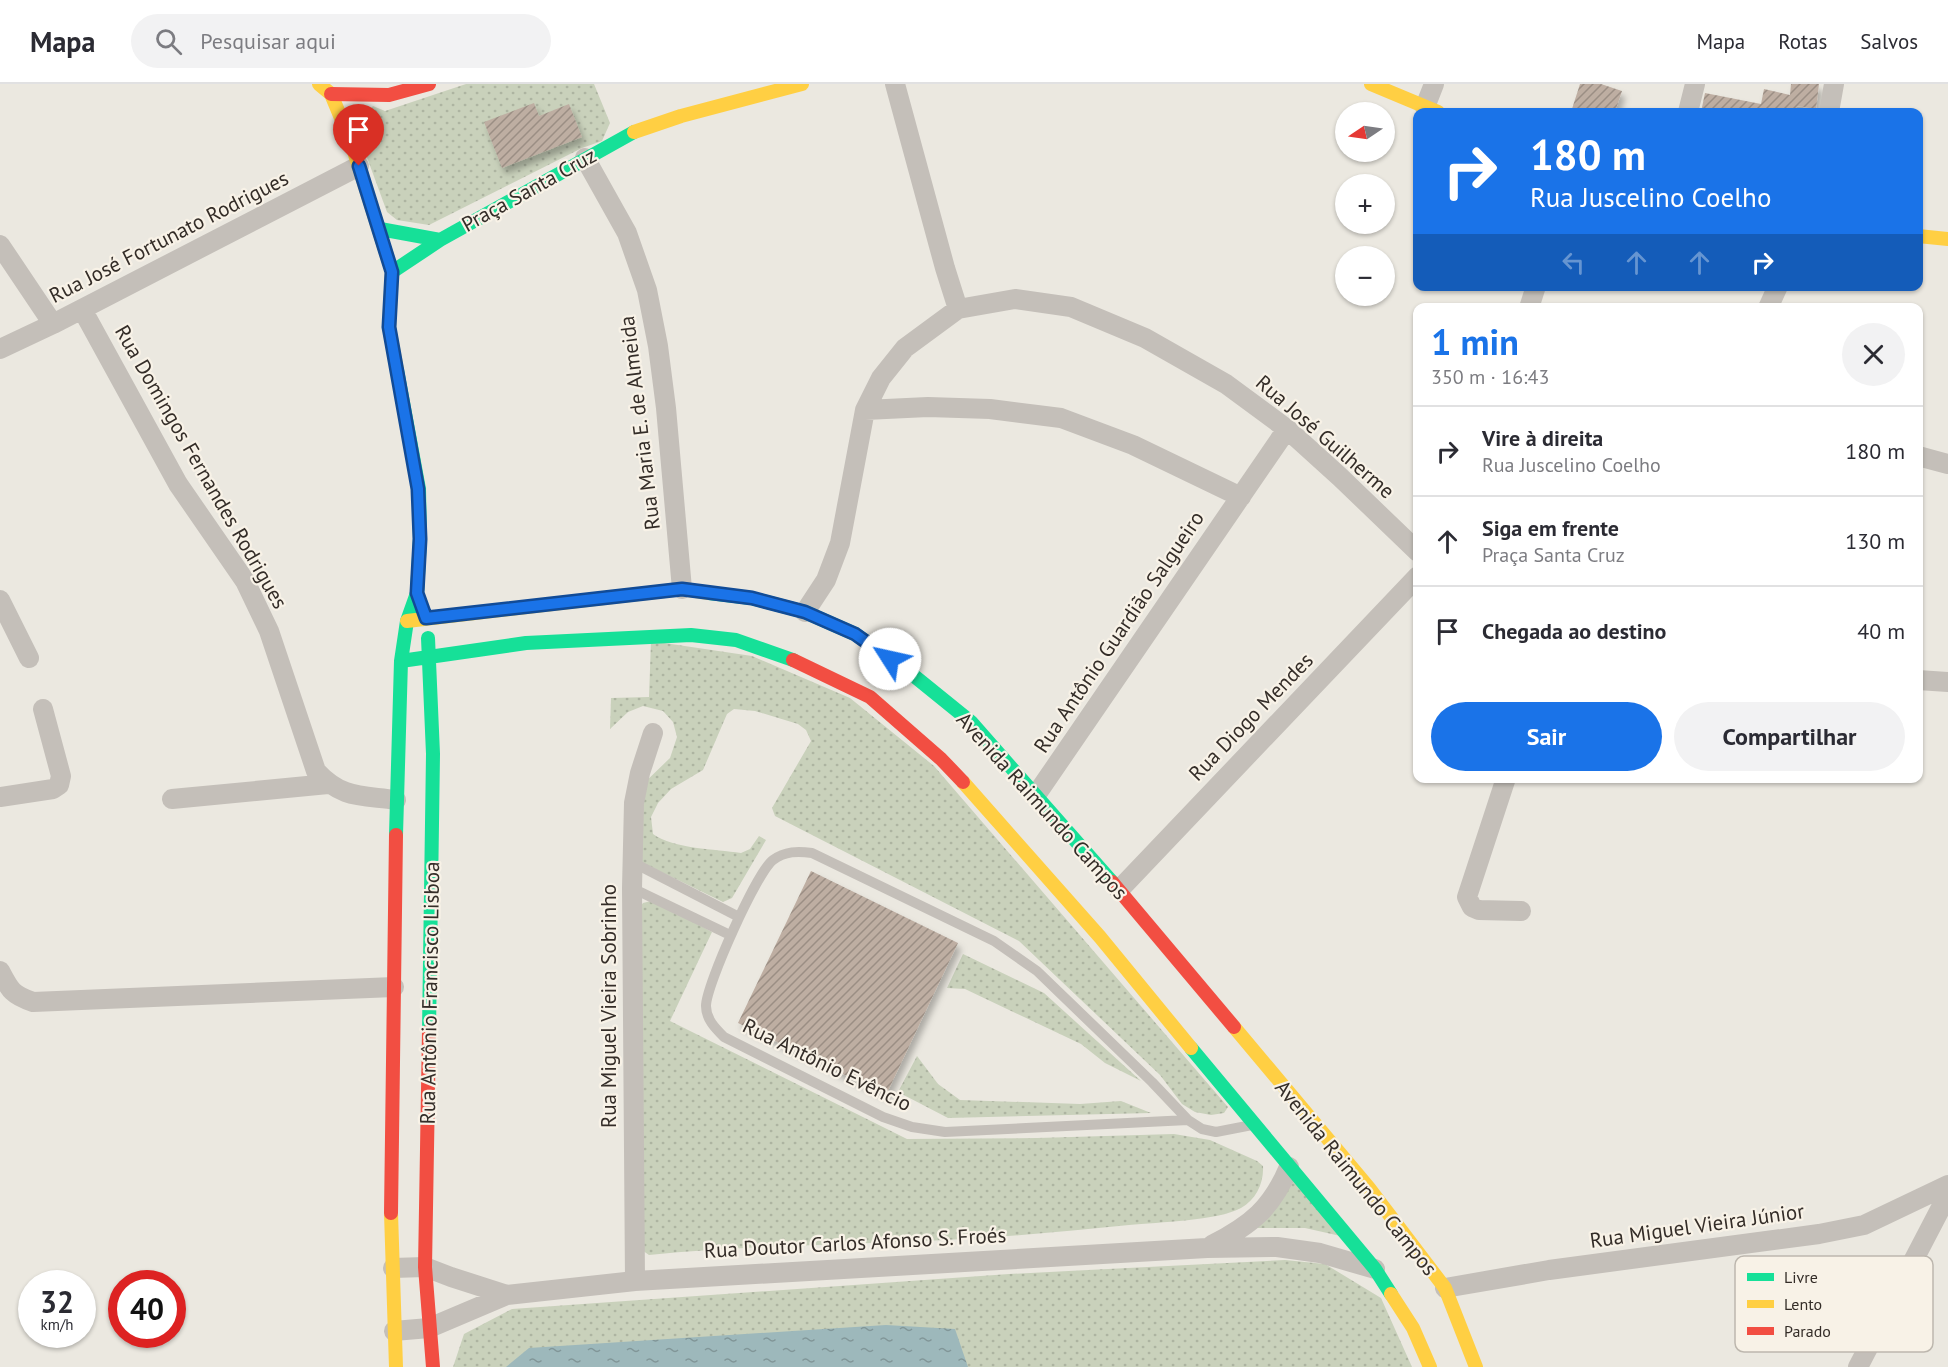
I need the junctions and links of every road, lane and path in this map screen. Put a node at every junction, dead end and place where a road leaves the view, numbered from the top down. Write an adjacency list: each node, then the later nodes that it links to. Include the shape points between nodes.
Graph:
1 (319, 84): 10 (main road)
2 (429, 84): 11 (main road)
3 (731, 84): 12 (main road)
4 (802, 84): 12 (main road, Praça Santa Cruz)
5 (895, 84): 29 (street)
6 (1371, 84): 13 (main road)
7 (1434, 84): 14 (street)
8 (1695, 84): 15 (street)
9 (1834, 84): 16 (street)
10 (331, 94): 11 (main road); 19 (main road)
11 (388, 95): 17 (main road)
12 (737, 100): 20 (main road, Praça Santa Cruz, via 628,134)
13 (1427, 108)
14 (1432, 108)
15 (1689, 108)
16 (1830, 108)
17 (366, 111)
18 (355, 126): 19 (main road)
19 (351, 142): 21 (main road)
20 (585, 158): 25 (main road, Praça Santa Cruz); 39 (street, Rua Maria E. de Almeida, via 627,232 647,290 666,408)
21 (359, 166): 22 (main road); 28 (street, Rua José Fortunato Rodrigues)
22 (380, 229): 25 (main road); 27 (main road)
23 (1923, 236): 24 (main road)
24 (1948, 239)
25 (440, 240): 27 (main road, Praça Santa Cruz)
26 (0, 244): 30 (street)
27 (392, 272): 40 (main road, via 389,327 418,489)
28 (82, 309): 30 (street, Rua José Fortunato Rodrigues); 53 (street, Rua Domingos Fernandes Rodrigues, via 178,484 245,581 269,631 316,771)
29 (958, 309): 32 (street, Rua José Guilherme, via 905,348 881,378); 33 (street, Rua José Guilherme, via 1016,299 1071,307 1145,338 1226,384)
30 (53, 324): 31 (street, Rua José Fortunato Rodrigues)
31 (0, 349)
32 (865, 410): 36 (street, Rua Antônio Guardião Salgueiro, via 959,408 1061,418 1133,445); 42 (street, Rua José Guilherme, via 840,543 826,580)
33 (1287, 429): 36 (street, Rua Antônio Guardião Salgueiro); 37 (street, Rua José Guilherme)
34 (1923, 457): 35 (street)
35 (1948, 464)
36 (1241, 497): 54 (street, Rua Antônio Guardião Salgueiro)
37 (1413, 547)
38 (1413, 581): 60 (street, Rua Diogo Mendes)
39 (682, 589): 42 (main road, Avenida Raimundo Campos, via 752,598); 43 (main road, Avenida Raimundo Campos, via 648,598)
40 (417, 593): 43 (main road, Rua Antônio Francisco Lisboa); 44 (main road, Rua Antônio Francisco Lisboa)
41 (0, 600): 46 (street)
42 (805, 612): 54 (main road, Avenida Raimundo Campos, via 855,634 908,671 971,722)
43 (426, 618): 44 (main road, Avenida Raimundo Campos); 45 (main road, Rua Antônio Francisco Lisboa)
44 (407, 621): 47 (main road, Rua Antônio Francisco Lisboa)
45 (430, 657): 47 (main road, Avenida Raimundo Campos); 67 (main road, Avenida Raimundo Campos, via 646,631 691,635 736,640 804,663 870,697 941,759 993,814 1100,936); 73 (main road, Rua Antônio Francisco Lisboa, via 434,754)
46 (29, 658)
47 (401, 661): 57 (main road, Rua Antônio Francisco Lisboa)
48 (1923, 680): 49 (street)
49 (1948, 682)
50 (43, 709): 55 (street, via 61,776 59,784 53,789)
51 (653, 734): 58 (street, Rua Miguel Vieira Sobrinho, via 634,803)
52 (1504, 783): 61 (street, via 1467,897 1472,907 1479,910)
53 (328, 784): 56 (street); 57 (street, via 344,793)
54 (1036, 795): 60 (main road, Avenida Raimundo Campos)
55 (0, 797)
56 (172, 799)
57 (396, 800): 65 (main road, Rua Antônio Francisco Lisboa)
58 (632, 862): 59 (street, Rua Miguel Vieira Sobrinho); 62 (lane)
59 (632, 888): 63 (lane); 76 (street, Rua Miguel Vieira Sobrinho)
60 (1119, 890): 77 (main road, Avenida Raimundo Campos, via 1318,1139 1369,1188)
61 (1521, 911)
62 (739, 917): 63 (lane, Rua Antônio Evêncio); 66 (lane, Rua Antônio Evêncio, via 771,862 786,853 812,853 994,941 1037,971)
63 (730, 935): 66 (lane, Rua Antônio Evêncio, via 709,990 706,1007 711,1024 724,1037 883,1117 945,1132)
64 (0, 971): 65 (street, via 17,997 33,1002)
65 (394, 987): 74 (main road, Rua Antônio Francisco Lisboa)
66 (1188, 1120): 67 (lane, Rua Antônio Evêncio, via 1202,1129 1215,1131)
67 (1254, 1124): 68 (main road, Avenida Raimundo Campos)
68 (1290, 1163): 71 (street, via 1273,1200 1239,1231); 75 (main road, Avenida Raimundo Campos)
69 (1948, 1185): 77 (street, Rua Miguel Vieira Júnior, via 1864,1225)
70 (1948, 1194): 72 (street)
71 (1207, 1248): 75 (street, Rua Doutor Carlos Afonso S. Froés, via 1277,1247 1320,1253); 76 (street, Rua Doutor Carlos Afonso S. Froés)
72 (1916, 1256)
73 (425, 1267): 74 (street); 78 (street); 79 (main road, Rua Antônio Francisco Lisboa)
74 (393, 1268): 80 (main road, Rua Antônio Francisco Lisboa)
75 (1376, 1269): 84 (main road, Avenida Raimundo Campos, via 1413,1328)
76 (635, 1281): 78 (street, Rua Doutor Carlos Afonso S. Froés)
77 (1445, 1288): 85 (main road, Avenida Raimundo Campos)
78 (507, 1295): 79 (street)
79 (429, 1329): 80 (street); 83 (main road, Rua Antônio Francisco Lisboa)
80 (394, 1331): 82 (main road, Rua Antônio Francisco Lisboa)
81 (1866, 1352): 86 (street)
82 (396, 1367)
83 (433, 1367)
84 (1430, 1367)
85 (1476, 1367)
86 (1858, 1367)

